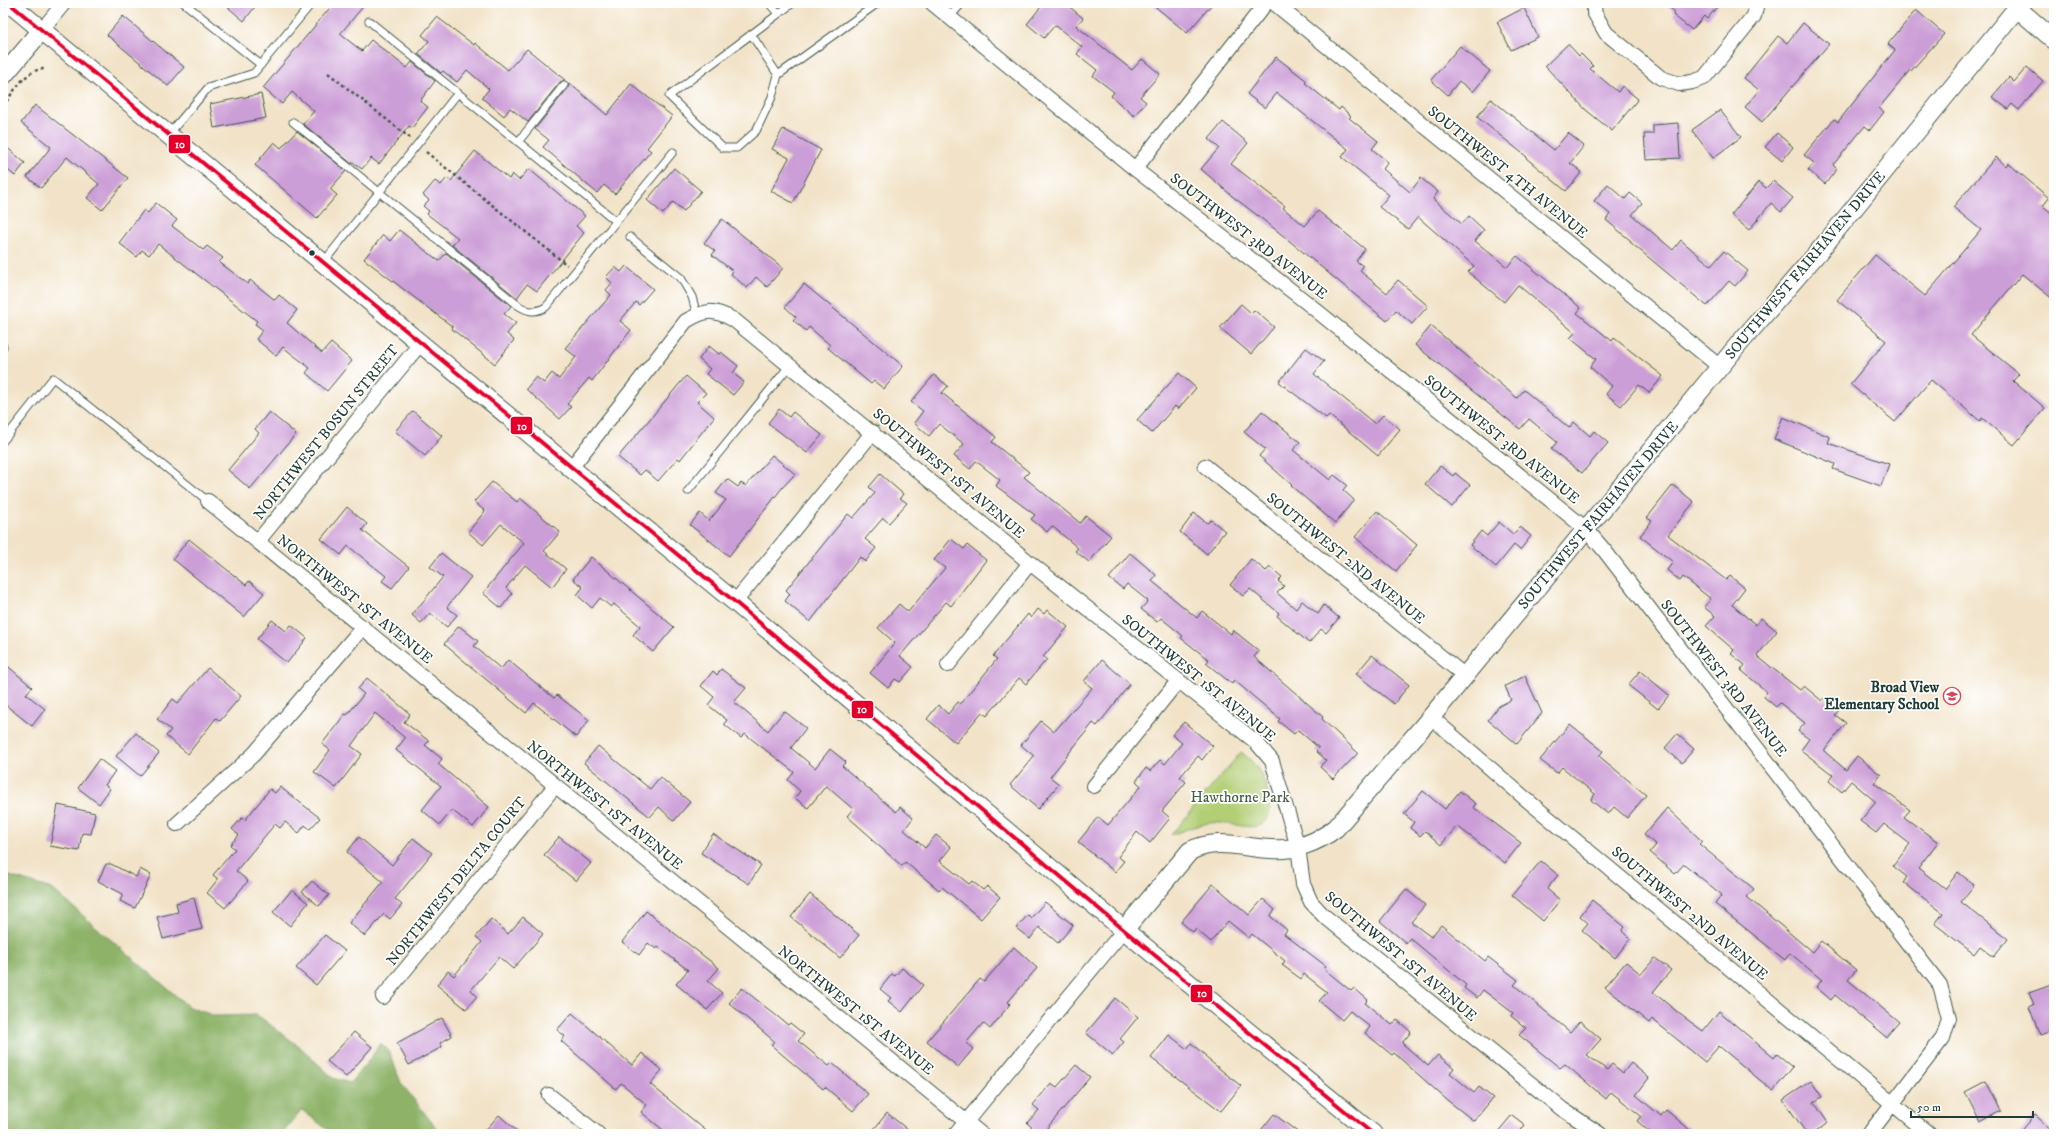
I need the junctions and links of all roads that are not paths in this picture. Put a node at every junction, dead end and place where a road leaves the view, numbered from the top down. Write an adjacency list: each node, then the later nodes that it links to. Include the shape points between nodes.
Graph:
1 (9, 3): 18 (street)
2 (64, 3): 18 (street)
3 (184, 3): 21 (lane)
4 (312, 3): 21 (lane)
5 (769, 3): 15 (lane)
6 (793, 3): 15 (lane)
7 (878, 3): 22 (lane)
8 (932, 3): 16 (street, SOUTHWEST 3RD AVENUE)
9 (962, 3): 16 (lane)
10 (1266, 3): 30 (street)
11 (1274, 3): 38 (street, SOUTHWEST 4TH AVENUE)
12 (1595, 3): 13 (street, via 1594,12 1606,33 1661,78 1679,84 1704,78 1754,16)
13 (1757, 3)
14 (2019, 5): 20 (street); 38 (street, SOUTHWEST FAIRHAVEN DRIVE, via 1820,250)
15 (778, 14): 19 (lane)
16 (950, 18): 30 (street, SOUTHWEST 3RD AVENUE)
17 (369, 21): 25 (lane)
18 (42, 30): 23 (street); 27 (street)
19 (751, 34): 22 (lane); 22 (lane, via 669,96 723,148 737,148 756,131 772,97)
20 (2054, 40)
21 (261, 65): 27 (lane, via 254,73 208,88)
22 (778, 75)
23 (3, 76)
24 (564, 85): 28 (lane)
25 (458, 93): 28 (lane); 31 (lane)
26 (293, 122): 31 (lane)
27 (168, 135): 34 (street)
28 (518, 142): 32 (lane)
29 (672, 152): 32 (lane)
30 (1134, 169): 45 (street, SOUTHWEST 3RD AVENUE, via 1306,302)
31 (379, 193): 32 (lane, via 528,312 546,307); 34 (lane)
32 (616, 221)
33 (630, 237): 35 (lane, via 682,278 692,297)
34 (323, 263): 36 (street)
35 (696, 315): 37 (street, SOUTHWEST 1ST AVENUE, via 705,311 719,312 734,320); 42 (street, via 686,321)
36 (420, 344): 42 (street); 46 (street, NORTHWEST BOSUN STREET)
37 (790, 365): 39 (street, SOUTHWEST 1ST AVENUE); 43 (lane)
38 (1720, 367): 45 (street, SOUTHWEST FAIRHAVEN DRIVE)
39 (872, 432): 47 (street, SOUTHWEST 1ST AVENUE); 48 (street)
40 (3, 441): 44 (lane, via 53,378)
41 (1205, 466): 51 (street, SOUTHWEST 2ND AVENUE)
42 (571, 468): 48 (street)
43 (688, 491)
44 (208, 501): 46 (street, NORTHWEST 1ST AVENUE)
45 (1586, 529): 51 (street, SOUTHWEST FAIRHAVEN DRIVE); 61 (street, SOUTHWEST 3RD AVENUE, via 1940,985 1948,1018 1943,1038)
46 (258, 541): 49 (street, NORTHWEST 1ST AVENUE)
47 (1030, 563): 50 (street); 52 (street, SOUTHWEST 1ST AVENUE)
48 (735, 602): 58 (street)
49 (363, 627): 54 (street, NORTHWEST 1ST AVENUE); 56 (street, via 254,754)
50 (948, 665)
51 (1465, 676): 53 (street, SOUTHWEST FAIRHAVEN DRIVE)
52 (1178, 681): 55 (street); 57 (street, SOUTHWEST 1ST AVENUE, via 1256,742 1272,761)
53 (1431, 717): 57 (street, SOUTHWEST FAIRHAVEN DRIVE, via 1336,828 1322,838); 61 (street, SOUTHWEST 2ND AVENUE)
54 (555, 786): 59 (street, NORTHWEST DELTA COURT); 62 (street, NORTHWEST 1ST AVENUE)
55 (1094, 786)
56 (177, 824)
57 (1298, 847): 58 (street, SOUTHWEST FAIRHAVEN DRIVE, via 1272,850 1219,843 1200,846 1190,851); 67 (street, SOUTHWEST 1ST AVENUE, via 1303,884 1311,902 1323,915 1562,1109)
58 (1124, 930): 62 (street); 66 (street)
59 (383, 997)
60 (549, 1095): 63 (street)
61 (1893, 1104): 68 (street, SOUTHWEST 3RD AVENUE); 69 (street, SOUTHWEST 2ND AVENUE)
62 (966, 1122): 64 (street); 65 (street, NORTHWEST 1ST AVENUE)
63 (598, 1134)
64 (956, 1134)
65 (981, 1134)
66 (1373, 1134)
67 (1600, 1134)
68 (1869, 1134)
69 (1929, 1134)

